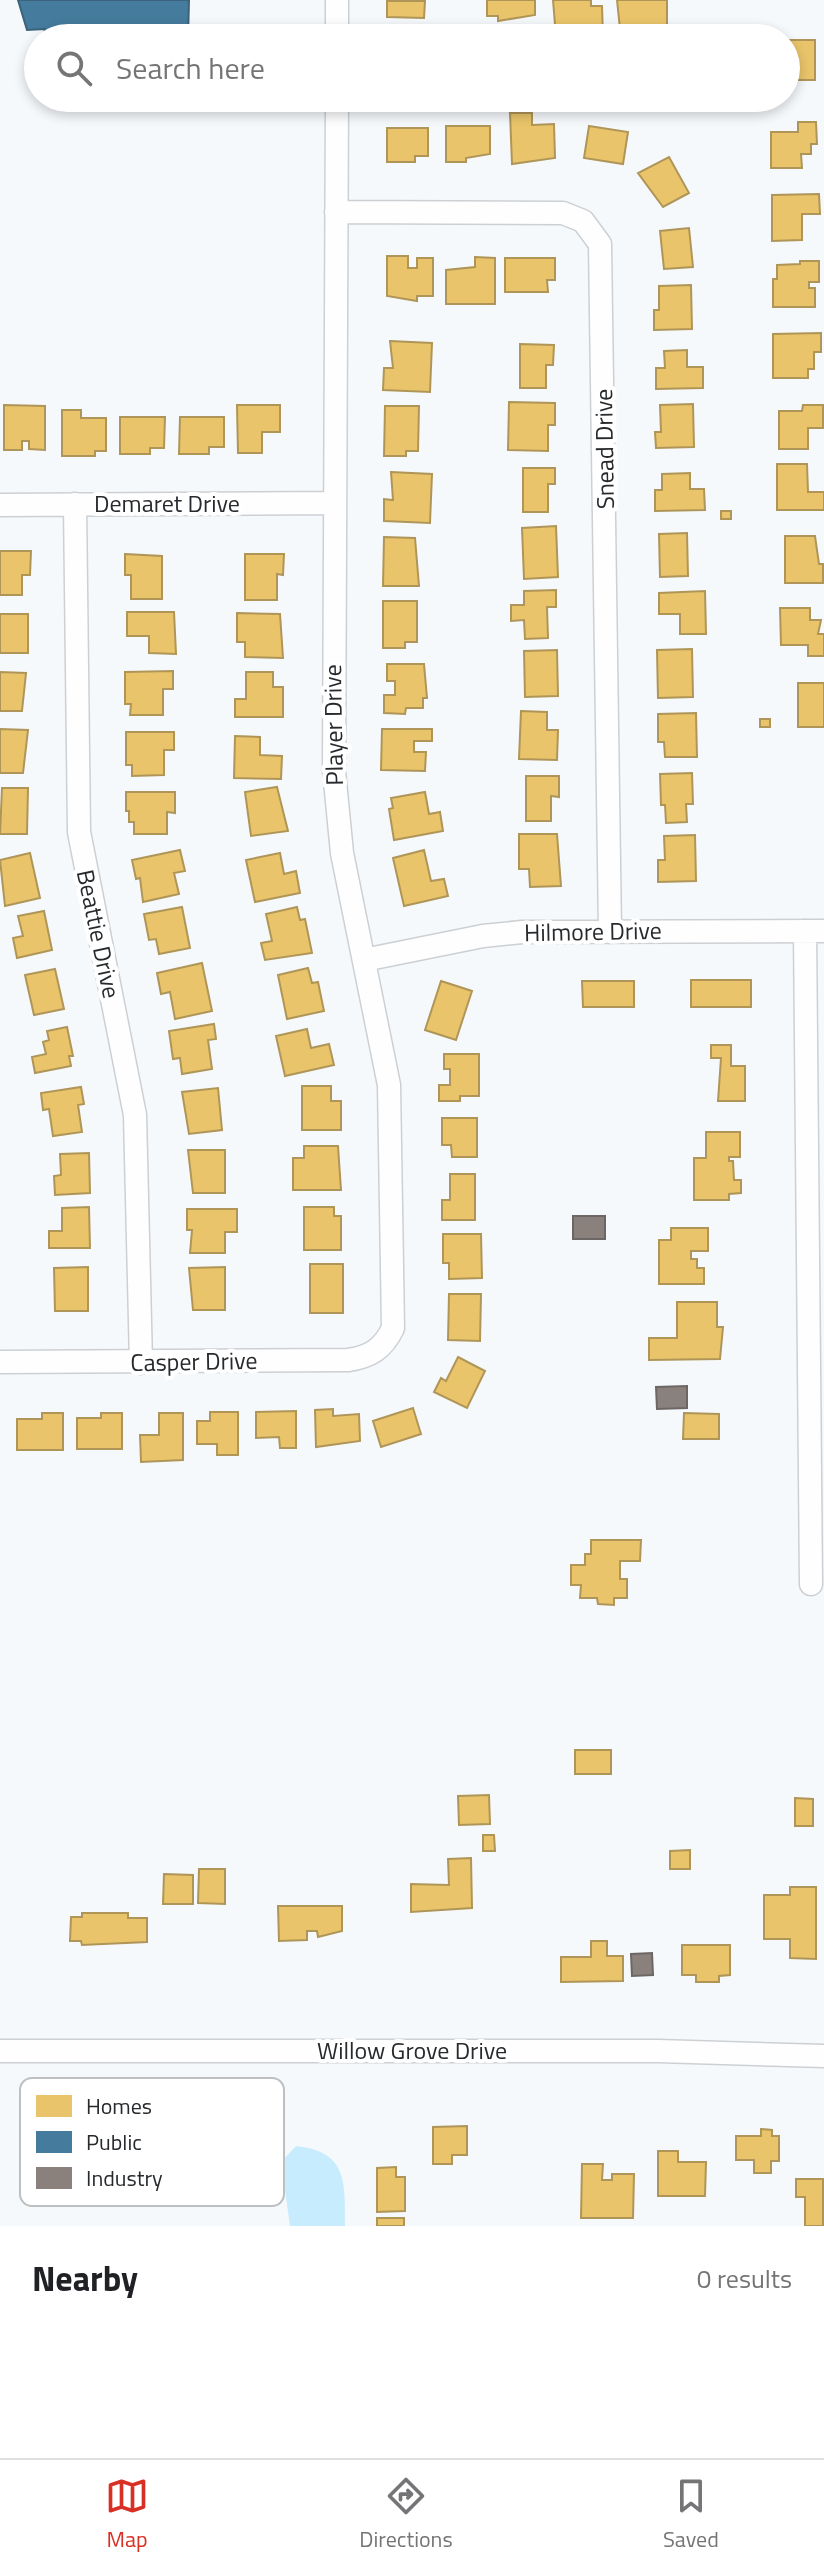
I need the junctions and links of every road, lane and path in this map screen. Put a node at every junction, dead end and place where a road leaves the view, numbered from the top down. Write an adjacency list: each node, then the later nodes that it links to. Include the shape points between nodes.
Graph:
1 (337, 0): 2 (street)
2 (337, 24)
3 (337, 112): 4 (street, Player Drive)
4 (336, 212): 5 (street, Player Drive); 9 (street, Snead Drive, via 563,213 583,221 600,244)
5 (334, 503): 6 (street, Demaret Drive); 10 (street, Player Drive, via 336,809)
6 (75, 504): 7 (street, Demaret Drive); 13 (street, Beattie Drive, via 79,832 135,1115)
7 (0, 505)
8 (815, 931): 9 (street, Hilmore Drive); 14 (street)
9 (610, 932): 10 (street, Hilmore Drive, via 493,935)
10 (364, 960): 11 (street, Player Drive, via 391,1112 394,1319)
11 (384, 1344): 13 (street, Casper Drive, via 371,1355 348,1360)
12 (0, 1362): 13 (street, Casper Drive)
13 (141, 1363)
14 (811, 1584)
15 (0, 2051): 16 (street, Willow Grove Drive, via 643,2050)
16 (824, 2056)

